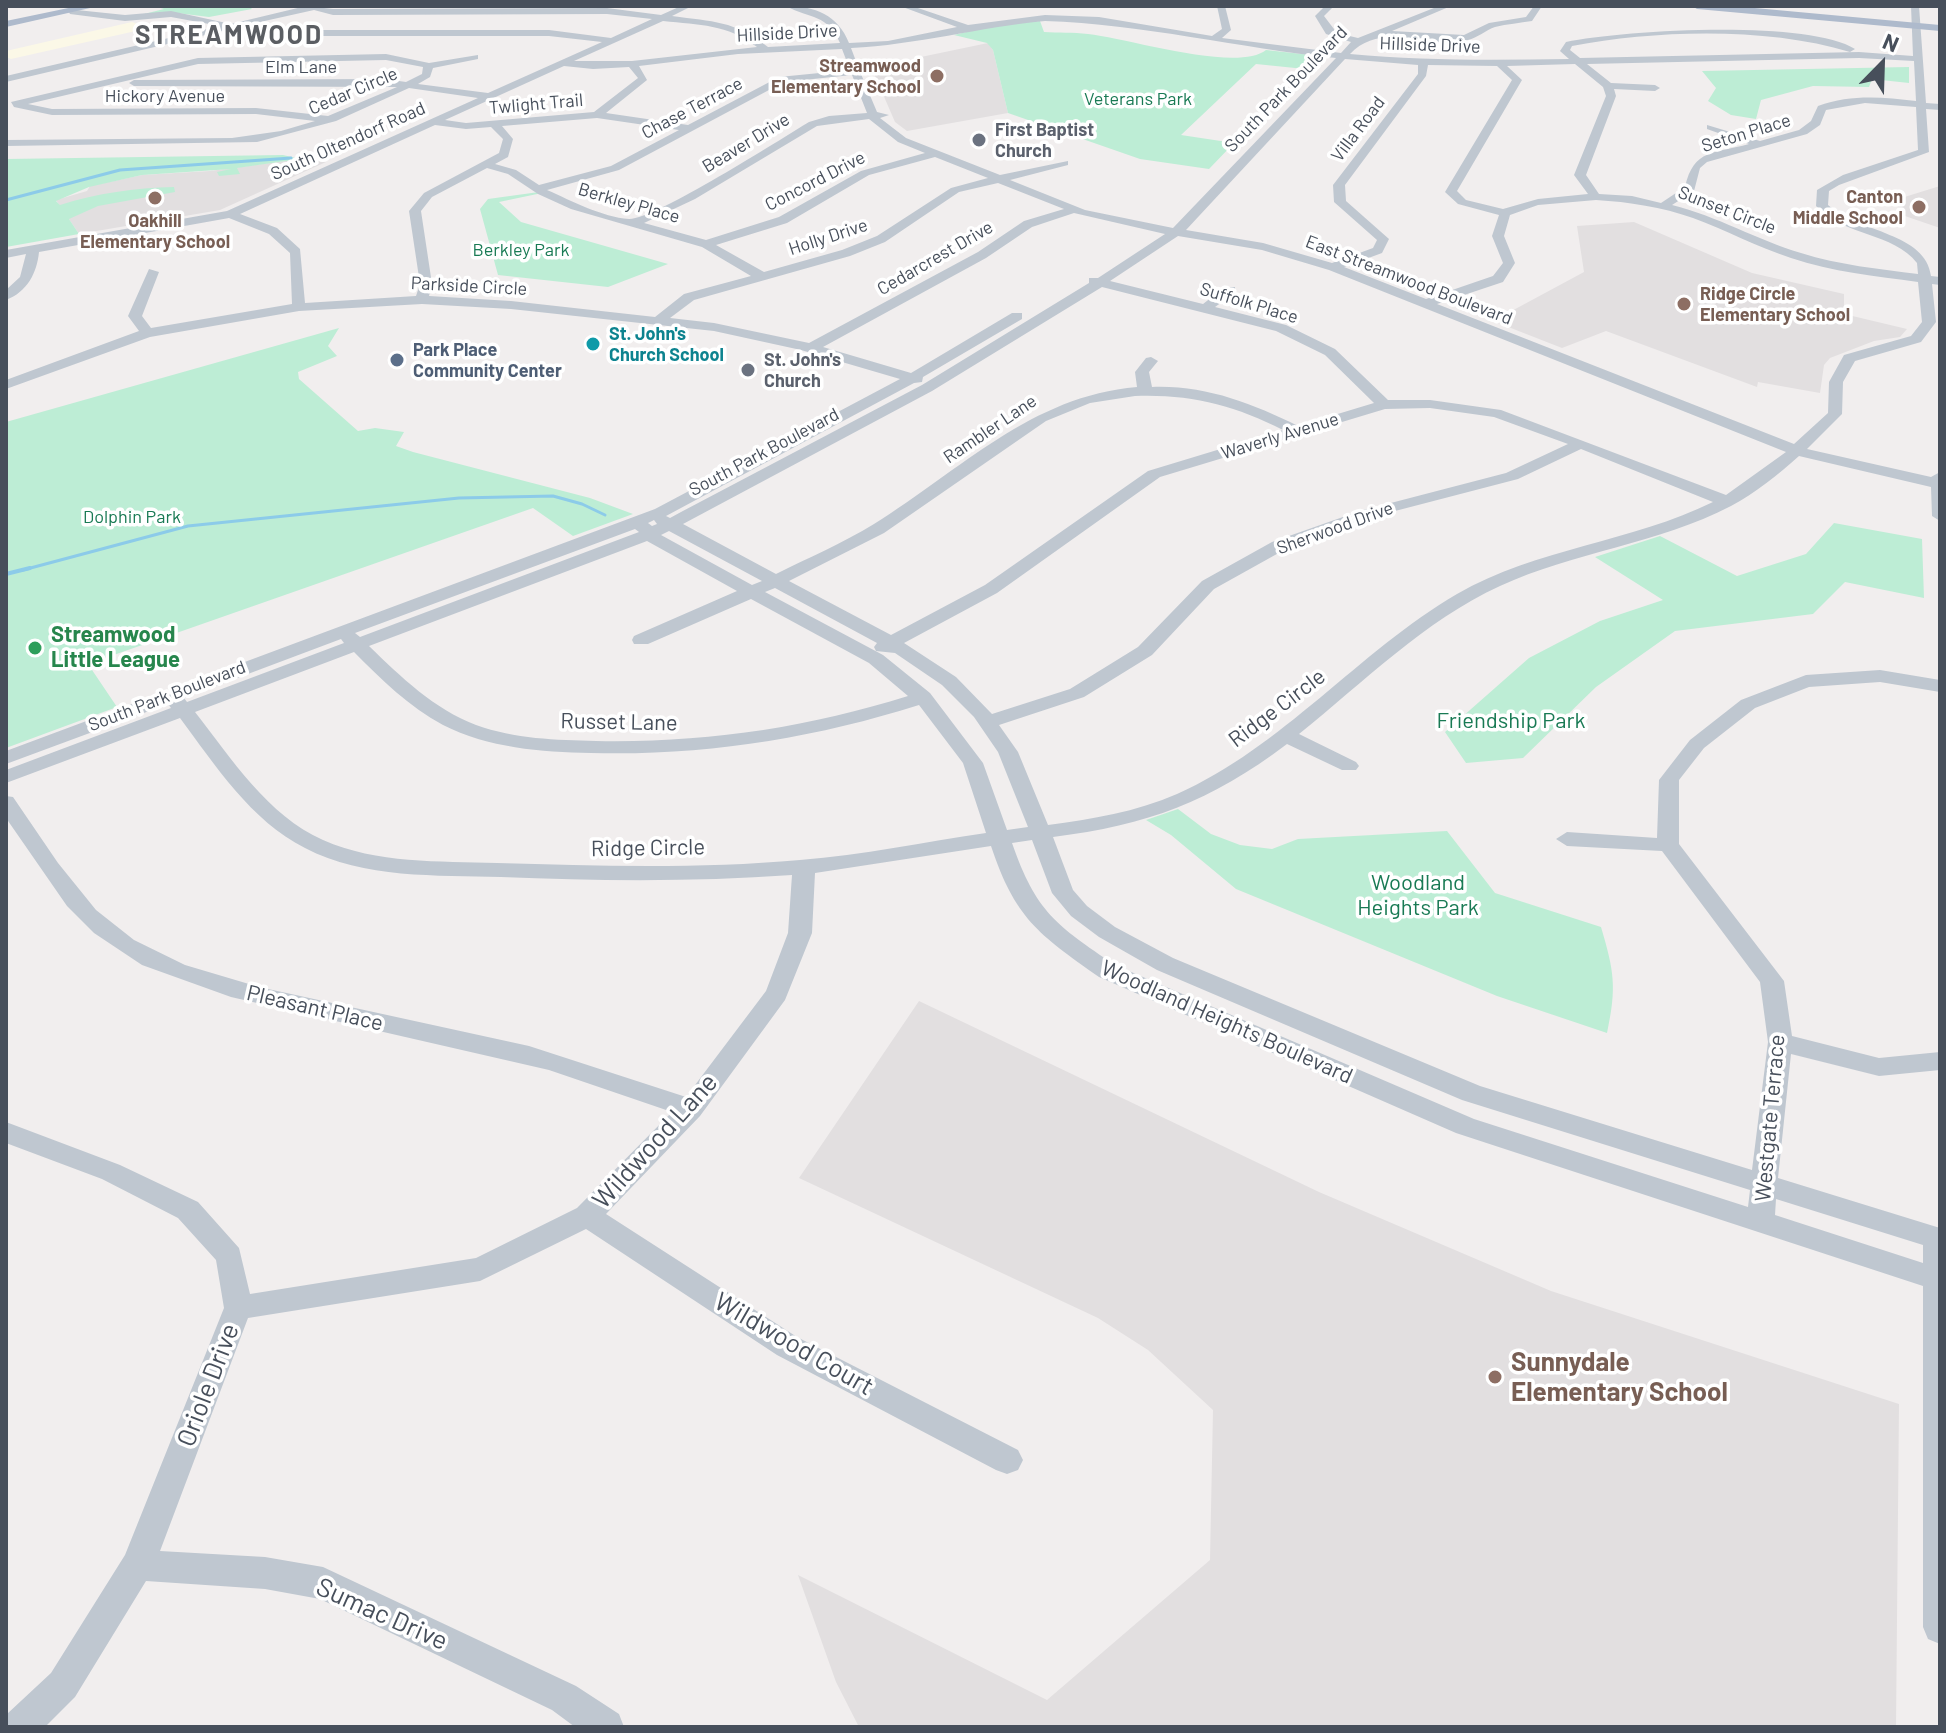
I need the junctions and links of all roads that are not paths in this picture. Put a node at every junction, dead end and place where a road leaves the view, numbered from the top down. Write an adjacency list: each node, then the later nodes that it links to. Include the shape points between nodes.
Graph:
1 (94, 6): 15 (main road)
2 (312, 6): 16 (street, via 333,12 607,11); 20 (street)
3 (688, 6): 16 (street, South Oltendorf Road)
4 (790, 6): 29 (street, East Streamwood Boulevard, via 832,22)
5 (802, 6): 29 (street, East Streamwood Boulevard, via 843,23)
6 (904, 6): 22 (street)
7 (1221, 6): 26 (street, via 1227,30)
8 (1330, 6): 28 (street, via 1319,16 1324,30)
9 (1437, 6): 24 (street, South Park Boulevard)
10 (1447, 6): 24 (street, South Park Boulevard)
11 (1538, 6): 24 (street, via 1529,19 1492,25 1466,38 1407,37)
12 (1697, 6): 21 (main road)
13 (1915, 6): 21 (street, Ridge Circle)
14 (1012, 7): 17 (street)
15 (70, 11): 19 (main road); 20 (street, via 125,18 171,14)
16 (663, 17): 27 (street, South Oltendorf Road); 30 (street, via 728,26)
17 (1025, 19): 22 (street, Hillside Drive); 26 (street, Hillside Drive, via 1099,20)
18 (1629, 23): 25 (street)
19 (6, 24)
20 (228, 26): 27 (street, via 289,35 549,33); 44 (street)
21 (1917, 26): 23 (main road); 35 (street, Ridge Circle)
22 (968, 28): 29 (street, Hillside Drive, via 918,40)
23 (1940, 28)
24 (1376, 30): 28 (street, South Park Boulevard)
25 (1646, 35): 32 (street, via 1810,38 1841,43); 36 (street, via 1569,44 1565,51)
26 (1214, 39): 31 (street, Hillside Drive)
27 (612, 40): 37 (street, South Oltendorf Road)
28 (1352, 40): 31 (street, South Park Boulevard); 33 (street, South Park Boulevard)
29 (851, 46): 30 (street, Hillside Drive); 43 (street, East Streamwood Boulevard)
30 (765, 49): 40 (street, Hillside Drive)
31 (1327, 55): 33 (street, Hillside Drive); 41 (street, South Park Boulevard)
32 (1859, 55): 35 (street, Hillside Drive); 36 (street, Hillside Drive)
33 (1341, 56): 38 (street, Hillside Drive); 65 (street, South Park Boulevard)
34 (475, 57): 42 (street)
35 (1920, 59): 53 (street, Ridge Circle)
36 (1579, 62): 39 (street, Hillside Drive); 49 (street)
37 (562, 63): 40 (street, Hillside Drive); 51 (street, South Oltendorf Road)
38 (1423, 63): 39 (street, Hillside Drive); 80 (street, Villa Road, via 1423,74 1339,185 1340,202 1383,239 1378,250)
39 (1499, 63): 73 (street, via 1517,80 1451,192 1462,202)
40 (632, 64): 54 (street, via 644,78)
41 (1317, 65)
42 (428, 66): 45 (street, Cedar Circle, via 386,57 216,59); 48 (street, Cedar Circle, via 427,75)
43 (860, 72): 47 (street, Chase Terrace); 55 (street, East Streamwood Boulevard)
44 (6, 77)
45 (113, 80): 48 (street, Elm Lane); 52 (street, Cedar Circle)
46 (758, 80): 47 (street)
47 (772, 83): 60 (street, Chase Terrace)
48 (409, 85): 51 (street, Elm Lane); 56 (street, Cedar Circle)
49 (1608, 86): 50 (street); 70 (street, via 1611,96 1580,175)
50 (1655, 88)
51 (489, 96): 57 (street, South Oltendorf Road)
52 (11, 102): 56 (street, Hickory Avenue, via 52,112 256,111)
53 (1930, 106): 62 (street, Seton Place, via 1867,101 1828,105 1803,132); 84 (street, Ridge Circle, via 1924,152 1843,176 1823,190 1822,206 1841,222 1911,250)
54 (597, 115): 58 (street, Twlight Trail); 60 (street, Twlight Trail)
55 (878, 115): 64 (street, East Streamwood Boulevard, via 890,134); 75 (street, Beaver Drive, via 813,124 691,197)
56 (326, 119): 61 (street, Cedar Circle, via 291,133 251,140)
57 (434, 122): 58 (street, Twlight Trail); 74 (street, South Oltendorf Road)
58 (495, 125): 67 (street, via 508,139 504,155)
59 (1711, 127): 62 (street)
60 (689, 128): 69 (street, Chase Terrace, via 608,172)
61 (6, 143)
62 (1761, 144): 71 (street, Seton Place, via 1703,160 1695,167 1690,189)
63 (1235, 151): 65 (street)
64 (938, 152): 68 (street, East Streamwood Boulevard); 77 (street, Concord Drive, via 865,173 783,220)
65 (1251, 153): 76 (street, South Park Boulevard)
66 (1064, 163): 68 (street, Holly Drive)
67 (487, 165): 69 (street, Berkley Place, via 512,172); 88 (street, via 428,195 415,211 426,284)
68 (1001, 178): 72 (street, East Streamwood Boulevard); 82 (street, Holly Drive, via 955,190 861,247)
69 (538, 189): 75 (street, Berkley Place, via 575,207)
70 (1596, 197): 71 (street, Sunset Circle); 73 (street, Sunset Circle, via 1526,204)
71 (1665, 205): 84 (street, Sunset Circle, via 1799,257)
72 (1077, 209): 76 (street, East Streamwood Boulevard); 94 (street, Cedarcrest Drive, via 1028,224 982,255)
73 (1505, 213): 89 (street, via 1498,236 1509,263 1498,279)
74 (230, 214): 78 (street, South Oltendorf Road); 90 (street, via 273,231 296,252)
75 (633, 223): 77 (street, Berkley Place)
76 (1171, 226): 80 (street, East Streamwood Boulevard); 83 (street, South Park Boulevard); 85 (street, South Park Boulevard)
77 (706, 244): 82 (street, Berkley Place)
78 (33, 249): 79 (street, South Oltendorf Road); 87 (street, via 32,270)
79 (6, 254)
80 (1337, 266): 89 (street, East Streamwood Boulevard)
81 (153, 272): 93 (street, via 135,316)
82 (761, 276): 92 (street, Holly Drive, via 689,297)
83 (1081, 278): 85 (street, Suffolk Place); 96 (street, South Park Boulevard)
84 (1932, 280): 103 (street, Ridge Circle, via 1929,322 1916,339 1849,358 1836,382 1835,414)
85 (1101, 282): 91 (street, Suffolk Place); 97 (street, South Park Boulevard)
86 (1230, 290): 91 (street)
87 (6, 296)
88 (422, 300): 90 (street, Parkside Circle); 92 (street, Parkside Circle)
89 (1429, 303): 103 (street, East Streamwood Boulevard)
90 (299, 307): 93 (street, Parkside Circle)
91 (1206, 308): 100 (street, Suffolk Place, via 1281,328 1330,352)
92 (659, 320): 94 (street, Parkside Circle)
93 (147, 333): 98 (street, Parkside Circle)
94 (811, 348): 96 (street, Parkside Circle)
95 (1151, 361): 99 (street, via 1142,372)
96 (912, 378): 97 (street, Parkside Circle); 107 (street, South Park Boulevard)
97 (933, 384): 107 (street, South Park Boulevard)
98 (6, 385)
99 (1145, 391): 101 (street, Rambler Lane, via 1232,402); 108 (street, Rambler Lane, via 1058,408 878,529)
100 (1384, 405): 101 (street, Waverly Avenue); 102 (street, Waverly Avenue, via 1472,408)
101 (1294, 430): 112 (street, Waverly Avenue, via 1154,474 991,589)
102 (1580, 444): 105 (street, Waverly Avenue); 117 (street, Sherwood Drive, via 1512,476 1366,514 1278,546 1208,585 1145,651 1077,693)
103 (1799, 448): 104 (street, East Streamwood Boulevard); 105 (street, Ridge Circle)
104 (1939, 481): 106 (street)
105 (1728, 502): 118 (street, Ridge Circle, via 1464,597)
106 (1940, 516)
107 (652, 524): 108 (street, Woodland Heights Boulevard); 109 (street, Woodland Heights Boulevard); 110 (street, South Park Boulevard)
108 (774, 582): 109 (street, Rambler Lane); 112 (street, Woodland Heights Boulevard)
109 (751, 592): 111 (street, Rambler Lane); 113 (street, Woodland Heights Boulevard)
110 (351, 639): 115 (street, Russet Lane, via 448,720 501,739 534,744 709,746 817,729); 116 (street, South Park Boulevard)
111 (641, 640)
112 (891, 643): 113 (street, Waverly Avenue); 117 (street, Woodland Heights Boulevard, via 942,675)
113 (869, 654): 115 (street, Woodland Heights Boulevard)
114 (1940, 686): 126 (street, via 1880,676 1806,681 1748,704 1697,744 1669,780)
115 (923, 697): 124 (street, Woodland Heights Boulevard, via 969,754)
116 (179, 704): 119 (street, South Park Boulevard); 121 (street, South Park Boulevard); 127 (street, Ridge Circle, via 271,816 315,845 342,854 424,867 596,874)
117 (987, 722): 123 (street, Woodland Heights Boulevard, via 1019,775)
118 (1285, 735): 120 (street); 123 (street, Ridge Circle, via 1213,784 1163,809)
119 (6, 758)
120 (1349, 766)
121 (6, 777)
122 (6, 802): 130 (street, Pleasant Place, via 47,865 100,927 148,960 196,980 255,995 529,1055)
123 (1040, 832): 124 (street, Ridge Circle); 132 (street, Woodland Heights Boulevard, via 1070,902 1098,926 1165,964 1485,1098)
124 (998, 837): 127 (street, Ridge Circle); 134 (street, Woodland Heights Boulevard, via 1016,886 1046,926 1128,981 1465,1126)
125 (1567, 839): 126 (street)
126 (1668, 845): 128 (street, Westgate Terrace, via 1772,981)
127 (804, 867): 130 (street, Wildwood Lane, via 800,933 777,994)
128 (1780, 1042): 129 (street, via 1879,1067); 132 (street, Westgate Terrace)
129 (1940, 1061)
130 (691, 1109): 133 (street, Wildwood Lane)
131 (6, 1132): 137 (street, Oriole Drive, via 111,1172 188,1210 229,1256)
132 (1765, 1186): 134 (street, Westgate Terrace); 135 (street, Woodland Heights Boulevard)
133 (587, 1216): 137 (street, Wildwood Lane, via 480,1269); 138 (street, Wildwood Court, via 787,1346)
134 (1760, 1223): 136 (street, Woodland Heights Boulevard)
135 (1938, 1239): 136 (street)
136 (1939, 1280): 140 (street)
137 (238, 1308): 139 (street, Oriole Drive)
138 (1007, 1460)
139 (138, 1565): 141 (street, Oriole Drive, via 63,1685); 142 (street, Sumac Drive, via 265,1573 323,1583 564,1698)
140 (1940, 1627)
141 (20, 1727)
142 (606, 1727)

